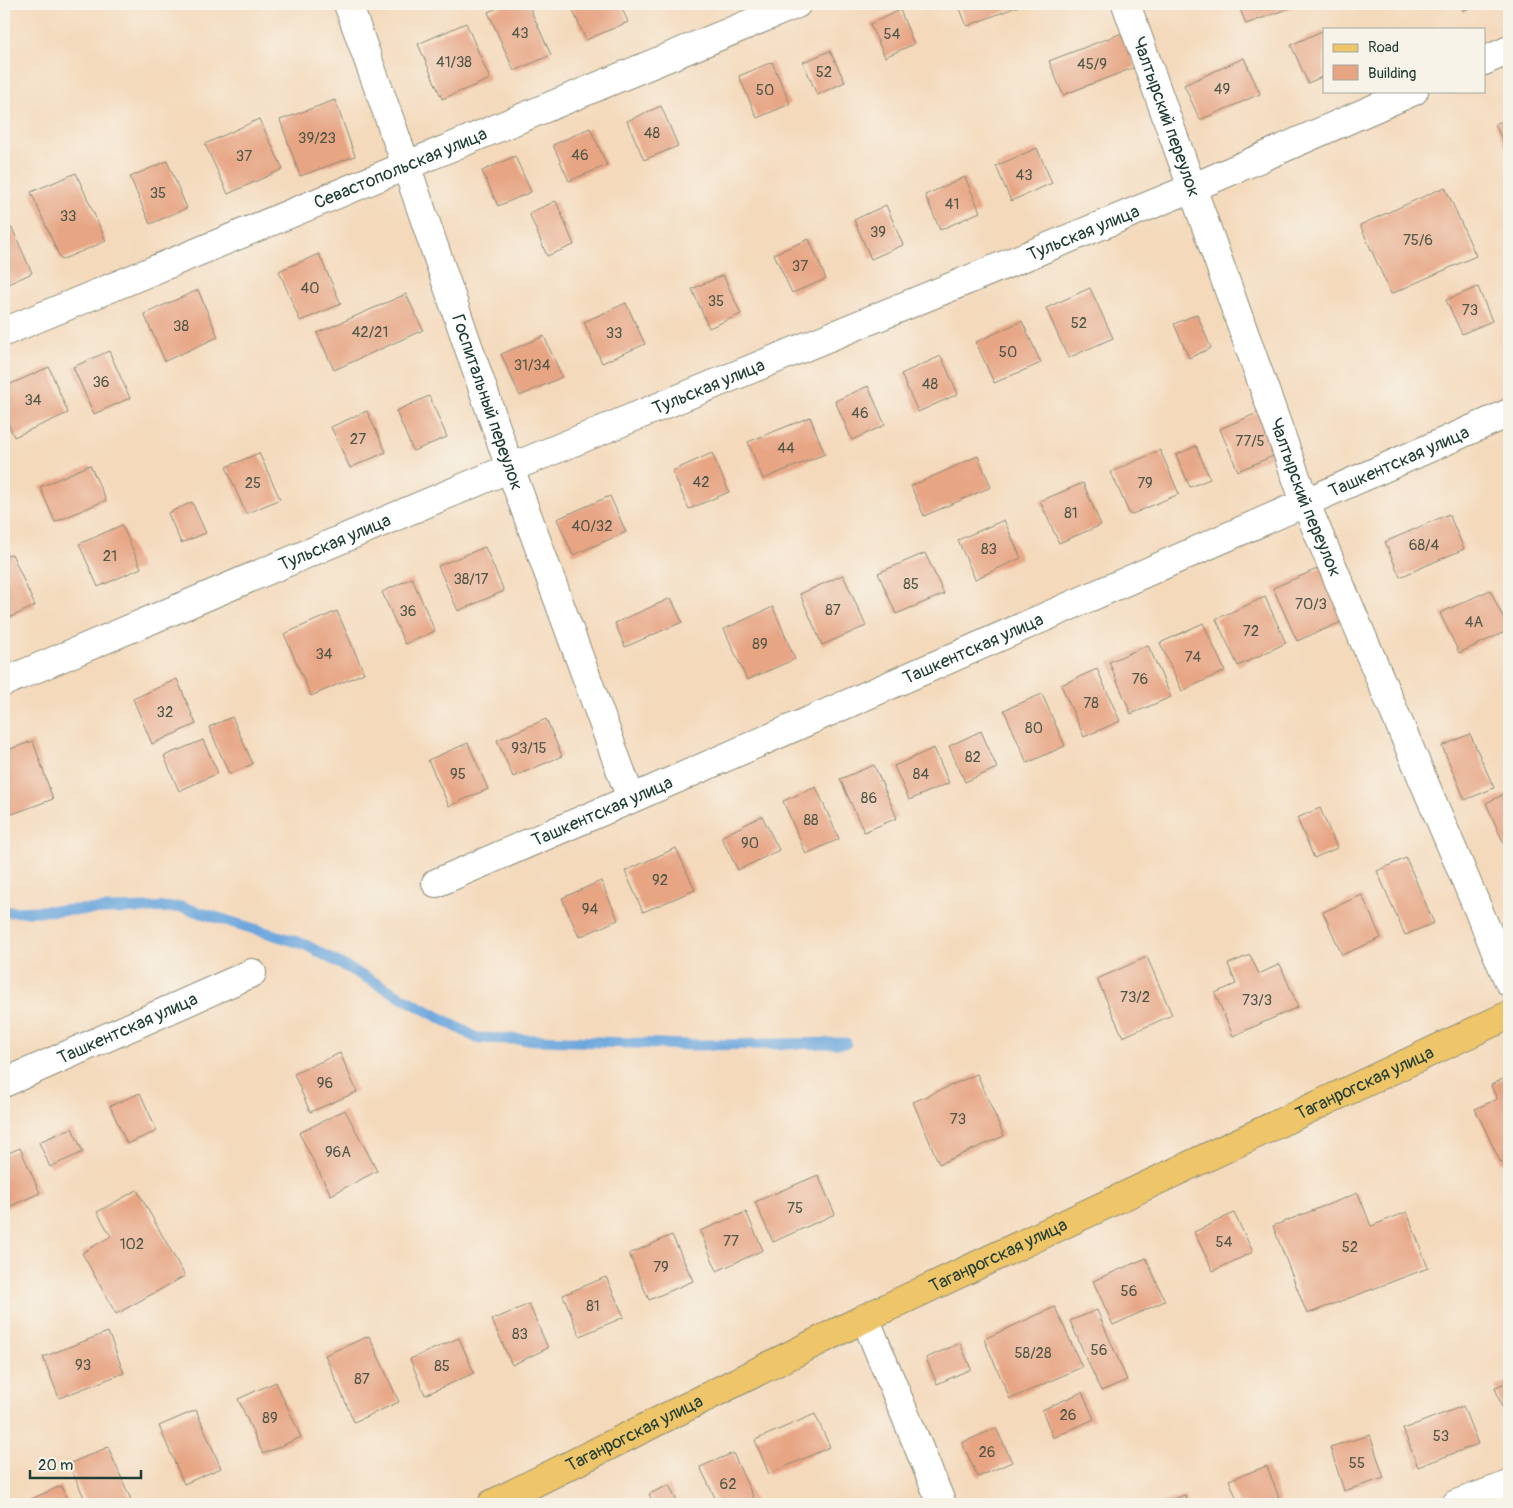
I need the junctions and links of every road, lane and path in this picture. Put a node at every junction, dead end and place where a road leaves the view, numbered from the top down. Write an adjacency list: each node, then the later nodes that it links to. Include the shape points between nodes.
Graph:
1 (348, 4): 7 (street, Госпитальный переулок)
2 (797, 4): 7 (street, Севастопольская улица)
3 (1126, 4): 8 (street, Чалтырский переулок)
4 (1509, 50): 5 (street)
5 (1486, 60)
6 (1412, 92): 8 (street, Тульская улица)
7 (406, 165): 9 (street, Севастопольская улица); 11 (street, Госпитальный переулок)
8 (1192, 188): 11 (street, Тульская улица); 12 (street, Чалтырский переулок)
9 (4, 332)
10 (1509, 413): 12 (street, Ташкентская улица)
11 (510, 468): 13 (street, Тульская улица); 14 (street, Госпитальный переулок)
12 (1305, 502): 14 (street, Ташкентская улица); 17 (street, Чалтырский переулок)
13 (4, 682)
14 (631, 799): 15 (street, Ташкентская улица)
15 (436, 883)
16 (252, 974): 19 (street, Ташкентская улица)
17 (1509, 982)
18 (1509, 1015): 20 (main road, Таганрогская улица)
19 (4, 1083)
20 (865, 1318): 22 (main road, Таганрогская улица); 23 (street)
21 (1509, 1485): 24 (street)
22 (492, 1504)
23 (942, 1504)
24 (1456, 1504)

